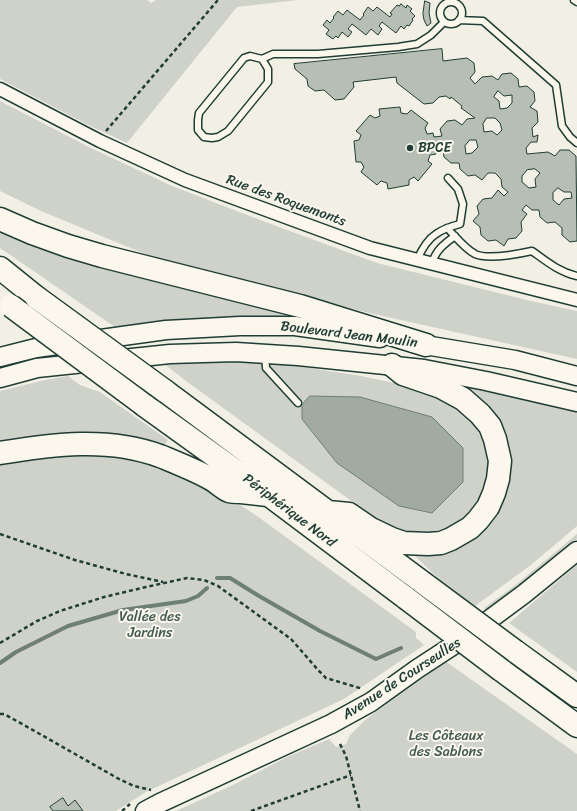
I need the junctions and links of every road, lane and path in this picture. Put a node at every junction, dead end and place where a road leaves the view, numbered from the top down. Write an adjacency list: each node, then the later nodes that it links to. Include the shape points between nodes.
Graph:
1 (218, 0): 8 (path, via 107,130)
2 (574, 0): 3 (lane)
3 (577, 2)
4 (460, 20): 5 (lane, via 454,24); 5 (lane, via 462,9 457,3 449,1 442,5 439,12); 9 (lane, via 483,22 556,85 562,126)
5 (444, 22): 6 (lane, via 417,44 398,48 318,54 273,54)
6 (262, 59): 6 (lane, via 250,56 244,58 199,113 198,130 204,137 218,137 228,131 268,82 268,69)
7 (0, 89): 8 (street, Rue des Roquemonts)
8 (100, 142): 14 (street, Rue des Roquemonts, via 185,180 370,248)
9 (577, 143)
10 (448, 178): 12 (lane, via 458,189 463,204 460,224)
11 (0, 219): 20 (highway, via 32,233 95,254 300,306)
12 (448, 228): 13 (lane); 14 (lane, via 436,234 426,244)
13 (455, 236): 15 (lane, via 440,248); 17 (lane, via 476,254 487,257 532,251 552,265)
14 (417, 260): 15 (street, Rue des Roquemonts)
15 (432, 263): 18 (street, Rue des Roquemonts)
16 (0, 268): 30 (highway, Périphérique Nord, bridge)
17 (577, 276)
18 (577, 300)
19 (6, 302): 29 (highway, Périphérique Nord, bridge)
20 (426, 345): 22 (main road, Boulevard Jean Moulin, via 295,326 240,326 166,330 36,348); 24 (main road, Boulevard Jean Moulin, via 515,360)
21 (265, 354): 23 (main road, Boulevard Jean Moulin); 25 (main road, Boulevard Jean Moulin, via 170,354 38,368); 27 (lane, via 266,368)
22 (0, 357)
23 (392, 366): 26 (main road, Boulevard Jean Moulin, via 424,369 486,381); 30 (highway, via 403,374 441,387 463,399 490,426 500,461 498,479 488,507 470,528 441,543 428,544 392,539 349,514)
24 (577, 376)
25 (0, 378)
26 (577, 402)
27 (298, 403)
28 (0, 453): 29 (highway, via 41,446 122,446 160,456 187,467 230,491)
29 (269, 495): 38 (highway, Périphérique Nord, bridge)
30 (328, 512): 36 (highway, Périphérique Nord, bridge)
31 (0, 534): 33 (path, via 74,560)
32 (577, 551): 42 (main road, Avenue de Courseulles, via 466,637 371,702 331,724)
33 (166, 583): 34 (path, via 104,597 60,611); 35 (path, via 187,578 204,580 218,586 291,639 326,678)
34 (0, 642)
35 (363, 690)
36 (577, 696)
37 (0, 714): 41 (path, via 119,779)
38 (577, 726)
39 (340, 744): 40 (path)
40 (351, 775): 43 (path); 44 (path)
41 (154, 791)
42 (145, 811)
43 (251, 811)
44 (360, 811)

